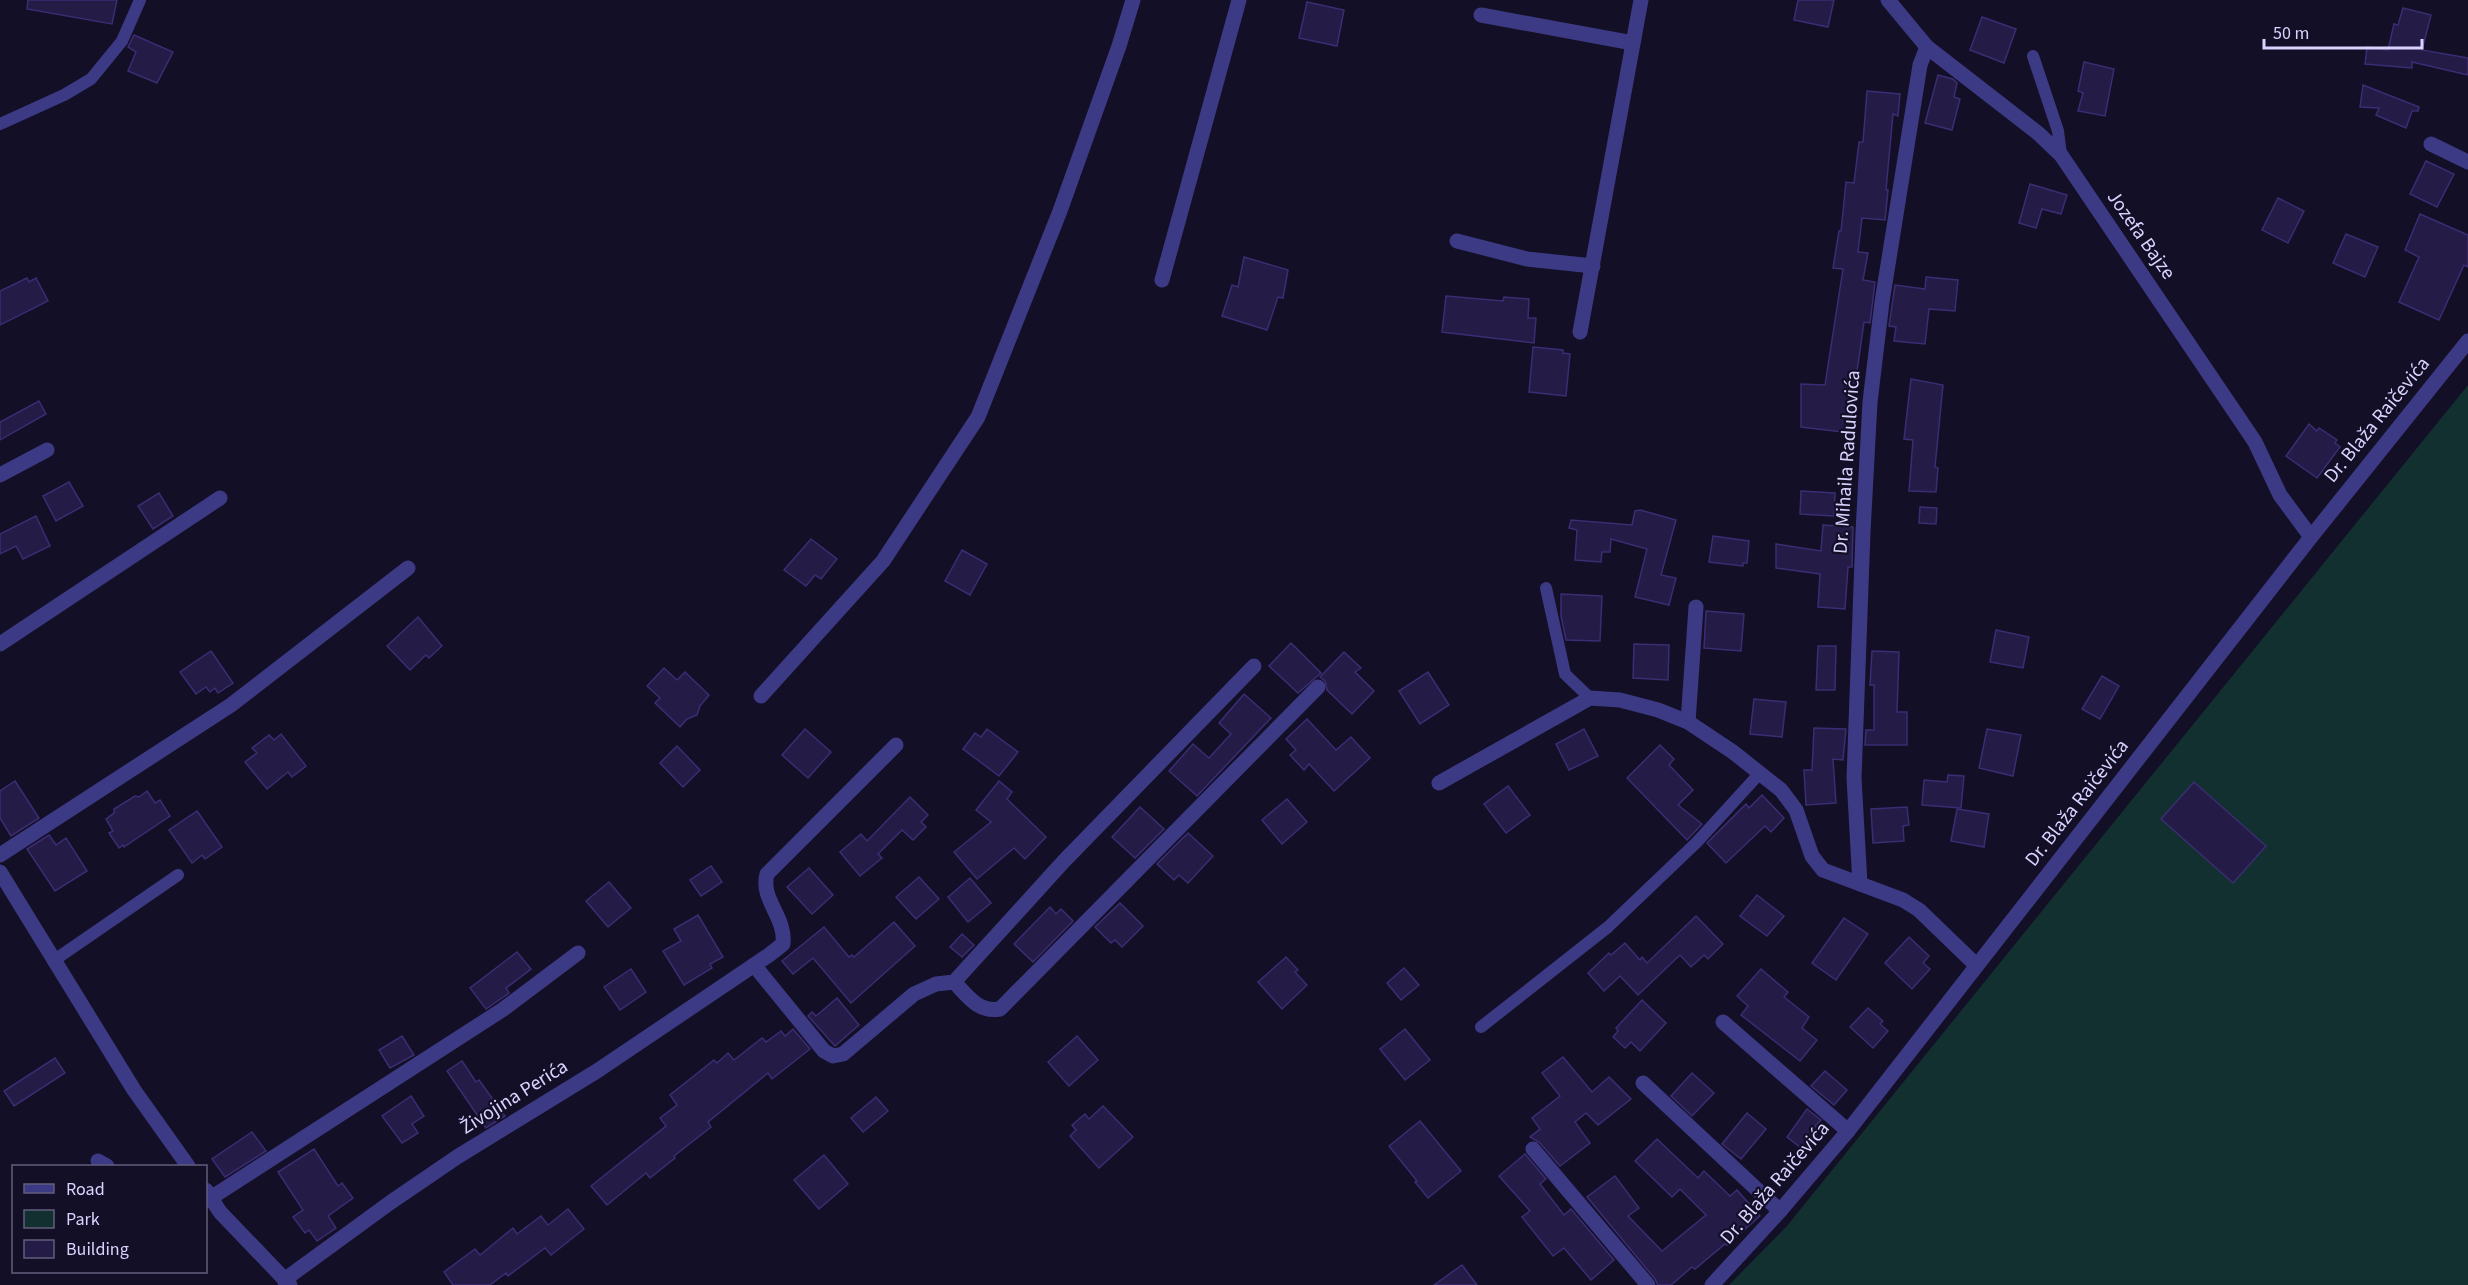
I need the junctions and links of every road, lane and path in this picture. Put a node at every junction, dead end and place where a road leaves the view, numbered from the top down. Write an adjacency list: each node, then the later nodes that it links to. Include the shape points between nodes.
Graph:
1 (140, 0): 10 (lane, via 122,41 91,79)
2 (1133, 0): 29 (street, via 1060,211 978,417 883,561)
3 (1239, 0): 16 (street)
4 (1641, 0): 7 (street)
5 (1888, 0): 8 (street, Jozefa Bajze)
6 (1481, 15): 7 (street)
7 (1633, 43): 15 (street)
8 (1928, 47): 12 (street, Jozefa Bajze); 38 (street, Dr. Mihaila Radulovića, via 1918,76 1870,402 1854,778)
9 (2033, 56): 12 (lane, via 2058,131)
10 (0, 124)
11 (2431, 144): 13 (street)
12 (2061, 155): 22 (street, Jozefa Bajze, via 2248,432 2280,495)
13 (2468, 162)
14 (1457, 241): 15 (street, via 1527,259)
15 (1593, 266): 17 (street)
16 (1162, 279)
17 (1581, 332)
18 (2468, 341): 22 (street, Dr. Blaža Raičevića)
19 (47, 450): 20 (street)
20 (0, 475)
21 (220, 498): 26 (street)
22 (2311, 537): 42 (street, Dr. Blaža Raičevića)
23 (408, 568): 35 (street, via 231,705)
24 (1546, 588): 30 (lane, via 1565,674)
25 (1696, 607): 31 (street)
26 (0, 644)
27 (1254, 666): 43 (street, via 1064,861)
28 (1318, 687): 43 (street, via 999,1009 980,1008)
29 (761, 696)
30 (1590, 698): 31 (street, via 1641,705); 34 (street)
31 (1688, 722): 33 (street)
32 (896, 745): 41 (street, Živojina Perića, via 767,874 767,893 782,922 783,944)
33 (1760, 773): 38 (street, via 1791,801 1819,866); 45 (lane, via 1697,842 1608,927)
34 (1439, 783)
35 (0, 855)
36 (0, 872): 40 (street)
37 (178, 875): 40 (lane)
38 (1860, 884): 42 (street, via 1904,900 1919,910)
39 (578, 952): 50 (street, via 502,1010)
40 (53, 961): 49 (street, via 134,1090)
41 (754, 965): 43 (street, via 824,1052 833,1056 843,1054 914,994 936,984); 52 (street, Živojina Perića, via 597,1071 457,1157 391,1202)
42 (1976, 965): 47 (street, Dr. Blaža Raičevića)
43 (954, 982)
44 (1723, 1022): 47 (street)
45 (1481, 1027)
46 (1643, 1083): 51 (street)
47 (1848, 1131): 51 (street, Dr. Blaža Raičevića)
48 (1533, 1149): 53 (street)
49 (188, 1165)
50 (207, 1197): 52 (street)
51 (1780, 1211): 54 (street, Dr. Blaža Raičevića)
52 (287, 1283)
53 (1648, 1285)
54 (1712, 1285)

